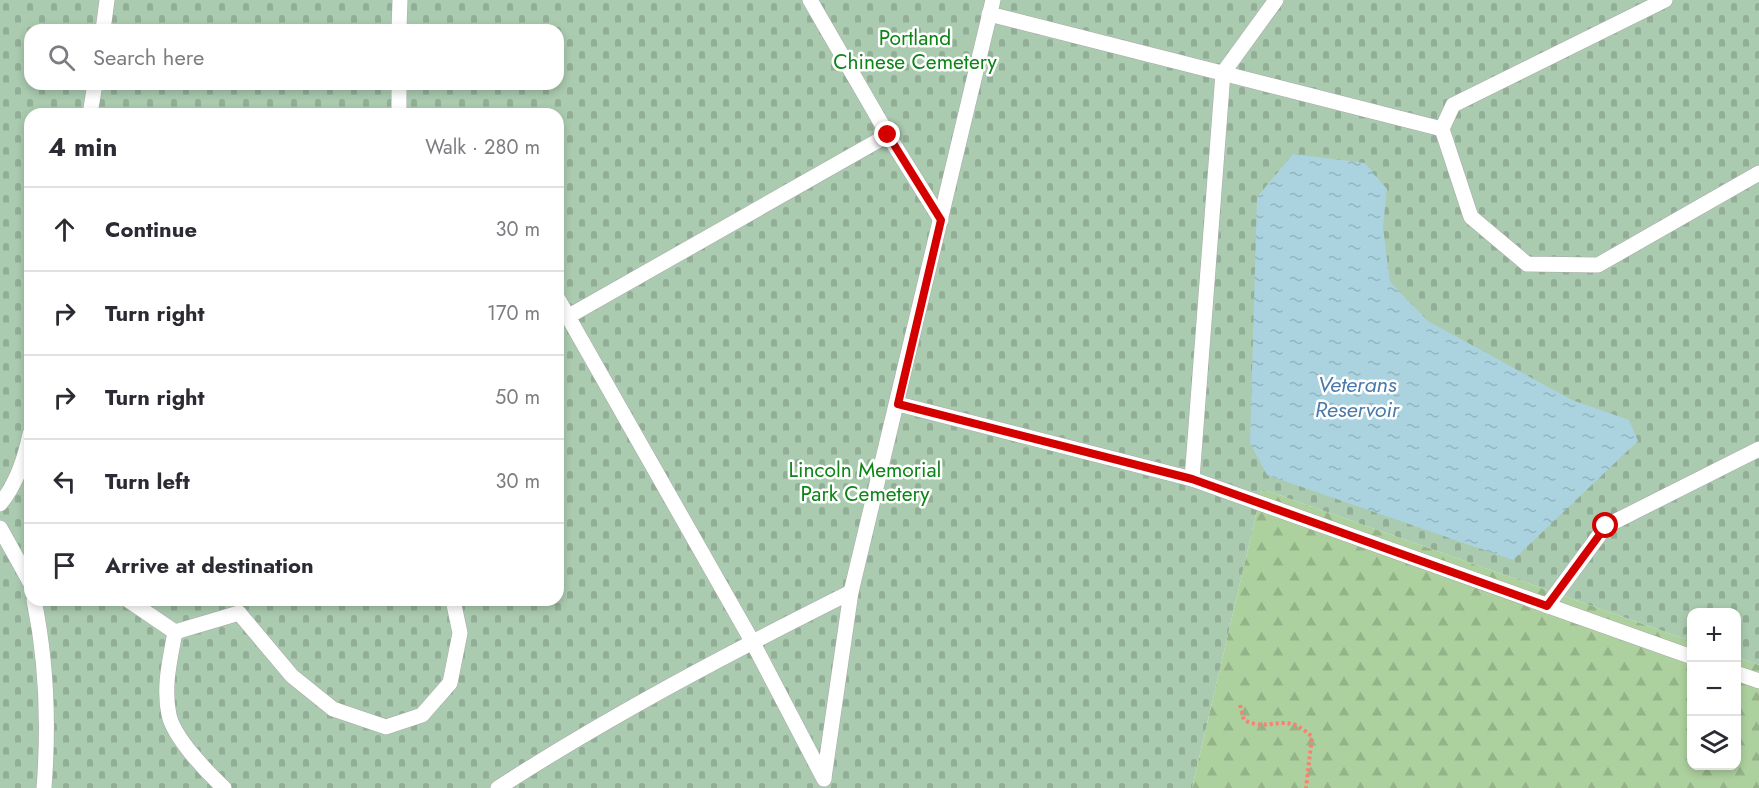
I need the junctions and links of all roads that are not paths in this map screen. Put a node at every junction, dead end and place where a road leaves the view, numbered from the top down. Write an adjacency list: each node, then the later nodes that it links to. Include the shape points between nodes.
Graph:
1 (107, 0): 7 (lane)
2 (400, 0): 8 (lane)
3 (810, 0): 15 (lane)
4 (1276, 0): 9 (lane)
5 (1665, 0): 14 (lane, via 1453,105)
6 (991, 7): 9 (lane); 17 (lane)
7 (103, 24)
8 (399, 24)
9 (1223, 73): 14 (lane); 23 (lane)
10 (94, 90): 12 (lane)
11 (399, 90): 13 (lane)
12 (91, 108)
13 (399, 108)
14 (1442, 129): 16 (lane, via 1471,217 1527,264 1598,265)
15 (888, 135): 17 (lane); 19 (lane)
16 (1759, 173)
17 (941, 220): 20 (lane)
18 (564, 308): 19 (lane)
19 (569, 316): 34 (lane)
20 (898, 404): 23 (lane); 27 (lane)
21 (1759, 449): 32 (lane, via 1606,526)
22 (24, 457): 24 (lane, via 8,495)
23 (1192, 479): 32 (lane)
24 (0, 504)
25 (0, 528): 26 (lane)
26 (24, 571)
27 (851, 592): 34 (lane); 38 (lane)
28 (35, 606): 39 (lane, via 44,647 49,726)
29 (137, 606): 33 (lane)
30 (240, 606): 31 (lane, via 292,676 333,709 386,727 422,714 450,683 460,633); 33 (lane)
31 (454, 606)
32 (1547, 606): 35 (lane)
33 (175, 632): 40 (lane, via 167,675 169,717 197,763)
34 (752, 641): 38 (lane); 41 (lane, via 550,754)
35 (1687, 655)
36 (1741, 674): 37 (lane)
37 (1759, 681)
38 (824, 783)
39 (44, 788)
40 (224, 788)
41 (498, 788)

